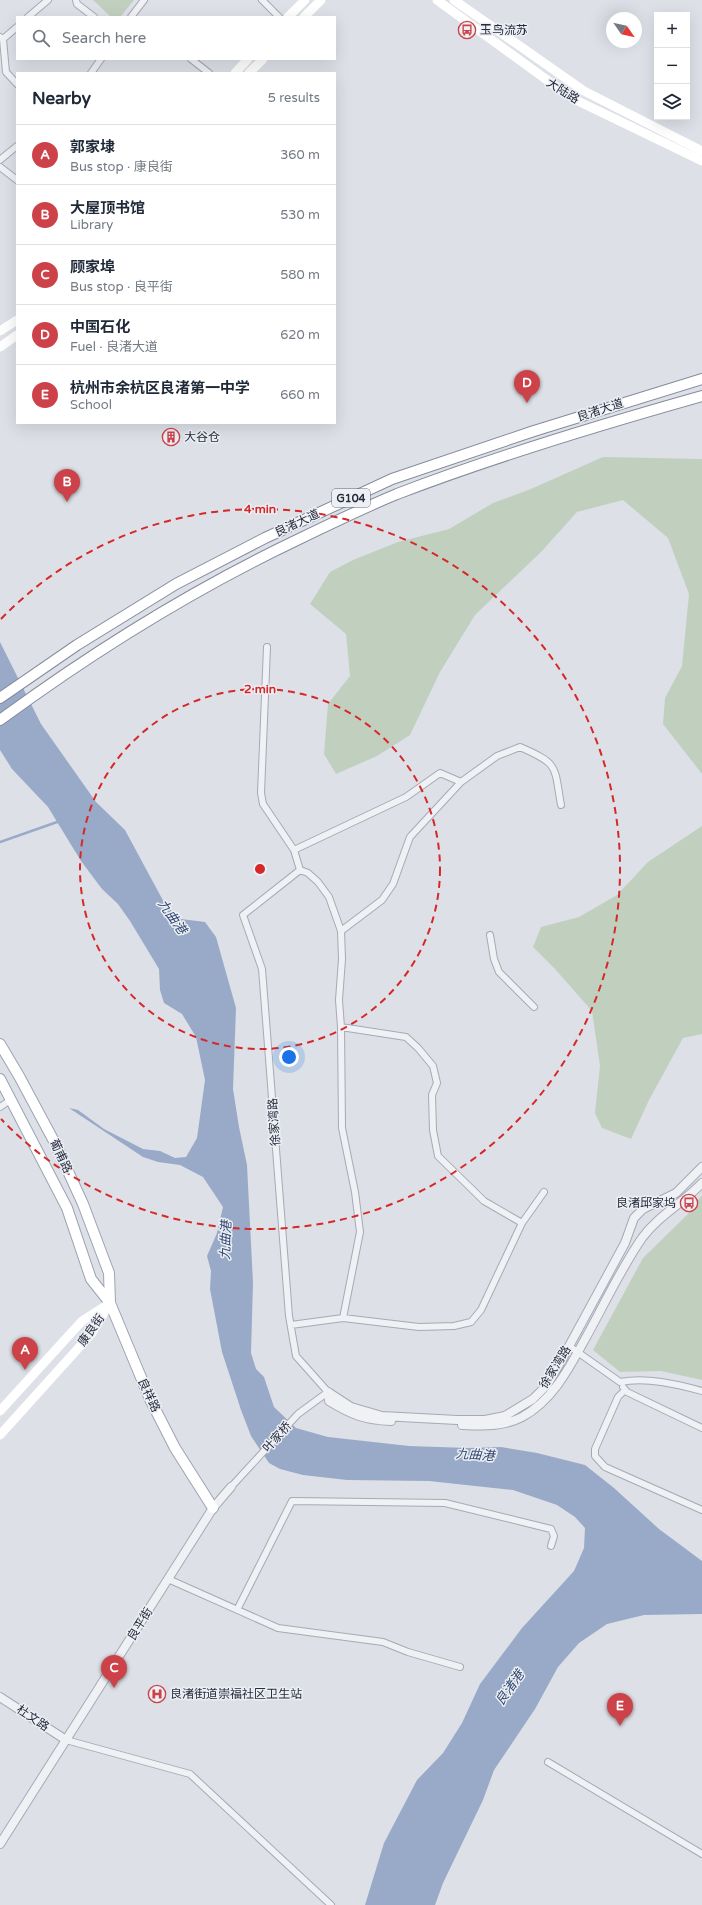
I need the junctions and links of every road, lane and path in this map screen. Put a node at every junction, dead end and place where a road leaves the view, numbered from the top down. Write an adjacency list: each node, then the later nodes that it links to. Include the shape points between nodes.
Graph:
1 (48, 0): 9 (street)
2 (76, 0): 10 (street, via 77,4)
3 (144, 0): 11 (street)
4 (262, 0): 12 (street)
5 (305, 0): 13 (main road)
6 (321, 0): 14 (main road)
7 (436, 0): 29 (main road, 大陆路, via 563,92)
8 (454, 0): 27 (main road, 大陆路, via 572,84)
9 (29, 16)
10 (93, 16)
11 (132, 16)
12 (278, 16)
13 (289, 16)
14 (305, 16)
15 (16, 28): 16 (street)
16 (1, 38): 25 (street, via 6,72)
17 (100, 60): 21 (street)
18 (192, 60): 22 (street)
19 (247, 60): 23 (main road)
20 (262, 60): 24 (main road)
21 (92, 72)
22 (208, 72)
23 (236, 72)
24 (250, 72)
25 (16, 83)
26 (16, 147): 28 (street)
27 (702, 151)
28 (0, 160)
29 (702, 161)
30 (0, 167): 31 (street)
31 (16, 179)
32 (16, 321): 33 (main road)
33 (0, 331)
34 (16, 336): 35 (main road)
35 (0, 347)
36 (702, 379): 39 (main road, 良渚大道 / G104, via 527,433 392,479 265,538 176,584 89,637)
37 (702, 396): 40 (main road, 良渚大道 / G104, via 471,467 337,520 202,589 124,634)
38 (267, 647): 43 (street, via 263,804)
39 (0, 698)
40 (0, 720)
41 (460, 782): 42 (street, via 497,756 520,747 544,757 554,767); 43 (street, via 440,773 406,798); 45 (street, via 410,837 393,884 382,900)
42 (561, 805)
43 (294, 850): 44 (street)
44 (300, 870): 45 (street, via 308,872 329,897); 60 (street, 徐家湾路, via 243,915 262,969)
45 (341, 932): 48 (street)
46 (490, 935): 47 (street, via 499,972)
47 (534, 1007)
48 (341, 1027): 56 (street, via 406,1037 418,1048 433,1066 437,1083 432,1095 433,1130 438,1156 484,1201); 59 (street, via 342,1128 360,1232)
49 (0, 1044): 57 (main road, 葡甫路, via 56,1144 83,1204)
50 (0, 1079): 51 (main road, 葡甫路)
51 (12, 1099): 52 (street); 58 (main road, 葡甫路, via 66,1208 91,1279)
52 (0, 1107)
53 (702, 1167): 61 (street, 徐家湾路, via 676,1193 643,1209 634,1218 625,1243)
54 (702, 1183): 62 (street, 徐家湾路, via 686,1199 661,1217 643,1237)
55 (544, 1192): 56 (street)
56 (522, 1223): 59 (street, via 481,1310 471,1322 454,1326 419,1327)
57 (109, 1273): 58 (main road, 良祥路)
58 (110, 1303): 67 (main road, 康良街, via 82,1321); 69 (main road, 康良街, via 92,1333); 71 (main road, 良祥路, via 150,1399 175,1448)
59 (343, 1318): 60 (street)
60 (291, 1325): 66 (street, 徐家湾路, via 296,1356)
61 (569, 1346): 62 (street); 66 (street, 徐家湾路, via 547,1384 533,1399 505,1416 485,1420 382,1416 351,1407)
62 (578, 1352): 63 (street); 66 (street, 徐家湾路, via 552,1393 521,1418 503,1424 486,1426 361,1418 329,1401)
63 (620, 1382): 64 (street); 65 (street, via 662,1382)
64 (625, 1390): 68 (street); 72 (street, via 618,1397 595,1449 596,1456 605,1467)
65 (702, 1391)
66 (328, 1392): 70 (street, 叶家桥, via 298,1414)
67 (0, 1411)
68 (702, 1428)
69 (0, 1434)
70 (231, 1487): 71 (street, 良平街)
71 (213, 1508): 74 (street, 良平街)
72 (702, 1510)
73 (551, 1546): 75 (street, via 554,1536 551,1529 445,1503 292,1501)
74 (168, 1579): 75 (street); 78 (street, 良平街)
75 (237, 1610): 76 (street, via 278,1628 383,1642)
76 (460, 1667)
77 (0, 1696): 78 (street, 杜文路)
78 (66, 1740): 80 (street, 良平街); 82 (street, via 190,1774)
79 (548, 1762): 81 (street)
80 (0, 1844)
81 (702, 1854)
82 (331, 1905)

